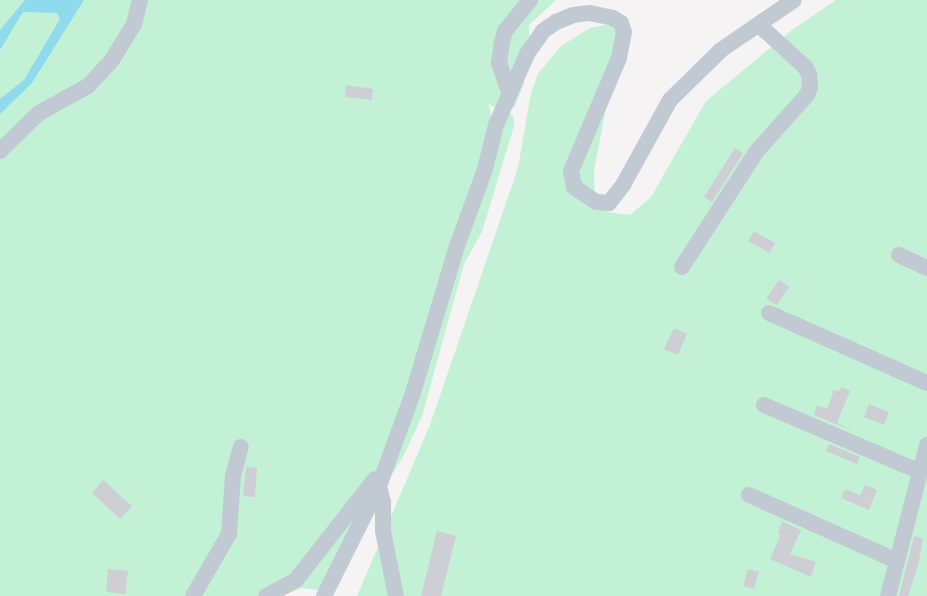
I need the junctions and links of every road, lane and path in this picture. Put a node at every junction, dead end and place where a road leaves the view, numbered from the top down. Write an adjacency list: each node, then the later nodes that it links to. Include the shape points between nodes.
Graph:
1 (140, 0): 6 (street, via 134,24 112,60 88,86 39,113)
2 (530, 0): 5 (street, via 505,31 502,42 499,63)
3 (794, 0): 4 (street)
4 (759, 25): 5 (street, via 721,50 670,100 623,186 609,203 596,202 574,187 571,171 619,58 624,32 621,24 602,14 590,13 556,22 543,31 527,54); 8 (street, via 805,67 810,87 756,152)
5 (509, 92): 15 (street)
6 (0, 151)
7 (899, 255): 9 (street)
8 (682, 267)
9 (927, 268)
10 (769, 313): 11 (street)
11 (927, 383)
12 (764, 405): 16 (street)
13 (927, 445): 16 (street)
14 (242, 447): 20 (street, via 233,476 229,534)
15 (386, 467): 17 (street); 21 (street, via 296,580)
16 (920, 472): 19 (street)
17 (379, 486): 22 (street); 23 (street)
18 (749, 495): 19 (street)
19 (897, 561): 24 (street)
20 (193, 596)
21 (266, 596)
22 (324, 596)
23 (396, 596)
24 (888, 596)

